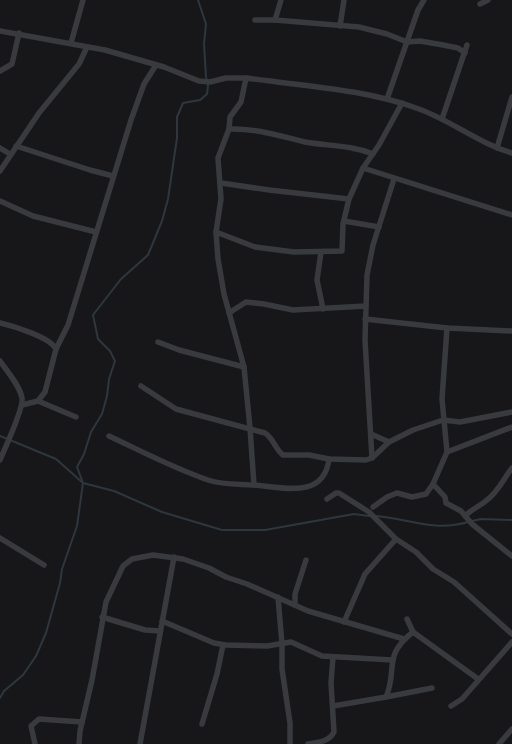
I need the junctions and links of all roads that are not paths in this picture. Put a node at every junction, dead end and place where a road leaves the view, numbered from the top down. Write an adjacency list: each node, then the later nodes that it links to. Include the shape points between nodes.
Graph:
1 (83, 0): 13 (street)
2 (281, 0): 8 (street)
3 (344, 0): 9 (street)
4 (424, 0): 12 (street)
5 (488, 0): 6 (street)
6 (480, 4)
7 (255, 20): 8 (street)
8 (275, 20): 9 (street)
9 (340, 26): 12 (street, via 366,28)
10 (0, 30): 11 (street)
11 (19, 33): 13 (street); 18 (street, via 12,64)
12 (407, 42): 16 (street, via 420,41 458,48); 21 (street)
13 (70, 43): 15 (street)
14 (468, 45): 16 (street)
15 (87, 47): 17 (street); 25 (street, via 79,64)
16 (465, 53): 23 (street)
17 (156, 65): 19 (street, via 206,82); 33 (street, via 144,84)
18 (0, 71)
19 (246, 78): 21 (street); 24 (street, via 241,102 230,117)
20 (512, 97): 27 (street)
21 (387, 99): 22 (street)
22 (402, 103): 23 (street); 30 (street)
23 (442, 119): 27 (street)
24 (229, 129): 30 (street, via 241,128 306,142 358,148); 35 (street, via 218,158)
25 (16, 146): 29 (street); 33 (street)
26 (0, 148): 29 (street)
27 (497, 148): 28 (street)
28 (512, 153)
29 (10, 154): 32 (street)
30 (373, 154): 31 (street)
31 (363, 168): 34 (street); 36 (street)
32 (0, 171)
33 (114, 176): 41 (street)
34 (394, 179): 38 (street); 40 (street)
35 (221, 183): 36 (street); 42 (street)
36 (349, 199): 39 (street)
37 (0, 201): 41 (street, via 33,216)
38 (512, 215)
39 (344, 221): 40 (street); 43 (street, via 342,251)
40 (379, 227): 44 (street, via 368,266)
41 (96, 232): 52 (street, via 68,324)
42 (216, 232): 43 (street, via 255,247); 46 (street)
43 (321, 252): 45 (street, via 317,280)
44 (366, 306): 45 (street); 47 (street)
45 (323, 309): 46 (street, via 293,310 246,302)
46 (229, 313): 54 (street)
47 (365, 319): 49 (street); 63 (street)
48 (0, 323): 52 (street, via 50,341)
49 (447, 328): 50 (street); 60 (street, via 442,381)
50 (512, 331)
51 (158, 342): 54 (street)
52 (56, 349): 56 (street, via 45,392)
53 (0, 361): 57 (street, via 19,390)
54 (244, 367): 62 (street)
55 (141, 386): 62 (street, via 176,409)
56 (38, 401): 57 (street); 59 (street)
57 (22, 404): 69 (street)
58 (512, 412): 60 (street, via 460,422)
59 (76, 417)
60 (443, 420): 65 (street); 66 (street)
61 (512, 427): 66 (street)
62 (250, 428): 68 (street, via 271,437 283,455); 72 (street)
63 (371, 434): 65 (street); 67 (street)
64 (109, 436): 72 (street, via 180,470 210,480)
65 (389, 442): 67 (street)
66 (446, 452): 71 (street)
67 (372, 458): 68 (street)
68 (329, 459): 72 (street, via 325,474 303,488)
69 (0, 460)
70 (512, 468): 75 (street, via 495,492)
71 (433, 484): 74 (street, via 426,494 412,497 397,493 387,496); 75 (street, via 445,497 446,503)
72 (254, 485)
73 (327, 499): 77 (street, via 336,493 342,494 369,512)
74 (373, 508)
75 (464, 516): 78 (street)
76 (0, 538): 81 (street)
77 (396, 540): 87 (street, via 365,574); 90 (street, via 458,586)
78 (512, 556)
79 (174, 557): 82 (street, via 202,565 226,578); 84 (street, via 153,555 127,562 106,602); 86 (street)
80 (306, 560): 83 (street, via 295,594)
81 (44, 565)
82 (278, 597): 83 (street); 93 (street)
83 (295, 605): 87 (street)
84 (102, 617): 88 (street); 102 (street)
85 (407, 619): 89 (street)
86 (162, 621): 88 (street); 94 (street)
87 (344, 622): 91 (street)
88 (160, 631): 107 (street)
89 (413, 632): 91 (street); 97 (street)
90 (512, 634)
91 (404, 639): 96 (street)
92 (512, 642): 97 (street)
93 (282, 644): 94 (street); 95 (street, via 290,642 322,656); 108 (street)
94 (223, 645): 103 (street)
95 (333, 657): 96 (street); 100 (street)
96 (392, 660): 99 (street)
97 (478, 679): 101 (street)
98 (432, 688): 99 (street)
99 (386, 697): 100 (street)
100 (333, 706): 109 (street, via 334,732 331,737)
101 (451, 706)
102 (82, 722): 105 (street, via 39,719 31,726); 106 (street)
103 (202, 724)
104 (512, 729): 110 (street)
105 (35, 744)
106 (79, 744)
107 (140, 744)
108 (290, 744)
109 (308, 744)
110 (498, 744)

